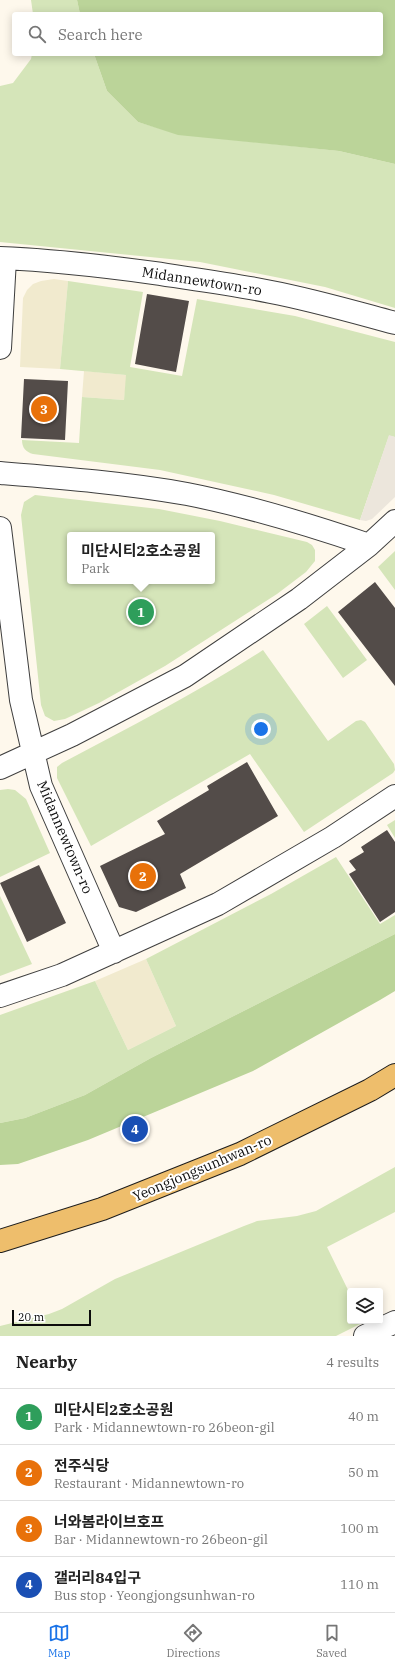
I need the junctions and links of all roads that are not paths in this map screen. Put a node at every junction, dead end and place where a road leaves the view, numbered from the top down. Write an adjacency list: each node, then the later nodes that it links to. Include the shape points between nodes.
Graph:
1 (3, 258): 2 (street, Midannewtown-ro, via 106,267 204,280 334,306); 3 (street, Midannewtown-ro)
2 (395, 323)
3 (0, 348)
4 (0, 473): 7 (street, via 152,488 188,495 274,515)
5 (395, 521): 7 (street)
6 (0, 528): 8 (street, Midannewtown-ro, via 21,700)
7 (369, 545): 8 (street, via 300,599 185,676 72,735)
8 (33, 752): 9 (street); 11 (street, Midannewtown-ro, via 41,786)
9 (0, 768)
10 (395, 796): 11 (street, via 334,837 218,904)
11 (114, 952): 12 (street, via 62,975)
12 (0, 996)
13 (395, 1075): 14 (main road, Yeongjongsunhwan-ro, via 370,1090 240,1154 102,1209)
14 (0, 1241)
15 (395, 1322): 16 (street)
16 (365, 1336)

